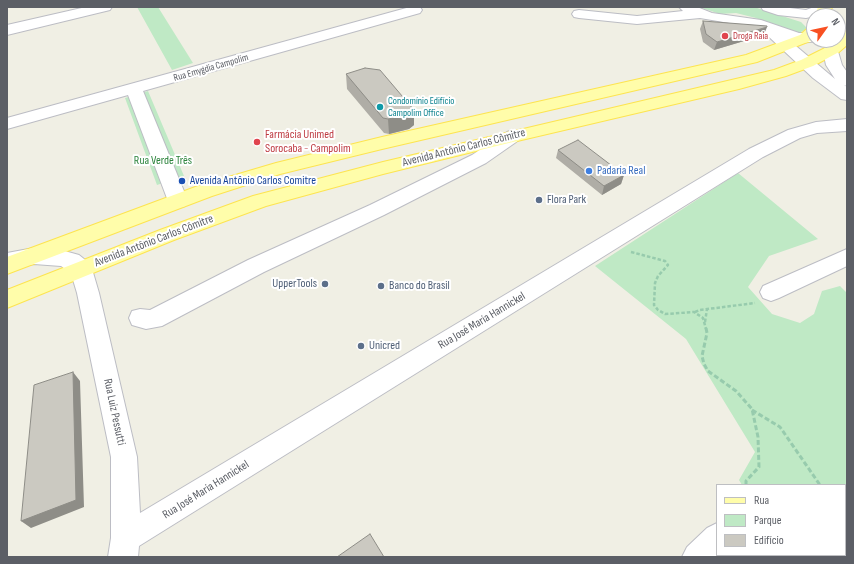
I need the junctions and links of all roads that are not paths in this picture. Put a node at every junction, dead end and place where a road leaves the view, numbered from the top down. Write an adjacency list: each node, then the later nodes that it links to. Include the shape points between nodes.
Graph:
1 (105, 7): 9 (street)
2 (686, 7): 7 (street)
3 (768, 7): 4 (street, via 783,12 806,14)
4 (825, 7)
5 (415, 10): 17 (street, Rua Emygdia Campolim)
6 (579, 14): 7 (street, via 637,20)
7 (700, 14): 8 (street)
8 (766, 27): 10 (street, via 786,35 799,38); 12 (street)
9 (7, 30)
10 (806, 36)
11 (806, 37): 12 (main road, Avenida Antônio Carlos Cômitre)
12 (787, 45): 15 (street); 24 (main road, Avenida Antônio Carlos Cômitre, via 745,60 276,169)
13 (828, 48): 15 (main road, Avenida Antônio Carlos Cômitre)
14 (834, 48): 16 (street, via 834,65)
15 (807, 63): 18 (street); 23 (main road, Avenida Antônio Carlos Cômitre, via 739,84)
16 (847, 81)
17 (134, 89): 20 (street, Rua Emygdia Campolim); 24 (street)
18 (847, 95)
19 (847, 113): 22 (street, via 832,123)
20 (7, 124)
21 (847, 125): 22 (street, Rua José Maria Hannickel)
22 (816, 128): 34 (street, Rua José Maria Hannickel, via 794,134 756,153)
23 (513, 136): 29 (main road, Avenida Antônio Carlos Cômitre, via 376,169 260,201); 32 (street, via 479,159 256,266 154,320)
24 (178, 201): 25 (main road, Avenida Antônio Carlos Cômitre)
25 (34, 256): 27 (street); 28 (main road, Avenida Antônio Carlos Cômitre); 29 (street, Avenida Antônio Carlos Cômitre, via 61,258 71,261)
26 (847, 257): 30 (street)
27 (7, 261)
28 (7, 266)
29 (81, 269): 31 (main road, Avenida Antônio Carlos Cômitre); 34 (street, Rua Luiz Pessutti, via 124,456)
30 (771, 292)
31 (7, 299)
32 (140, 318)
33 (716, 539): 35 (street)
34 (125, 548)
35 (697, 557)

